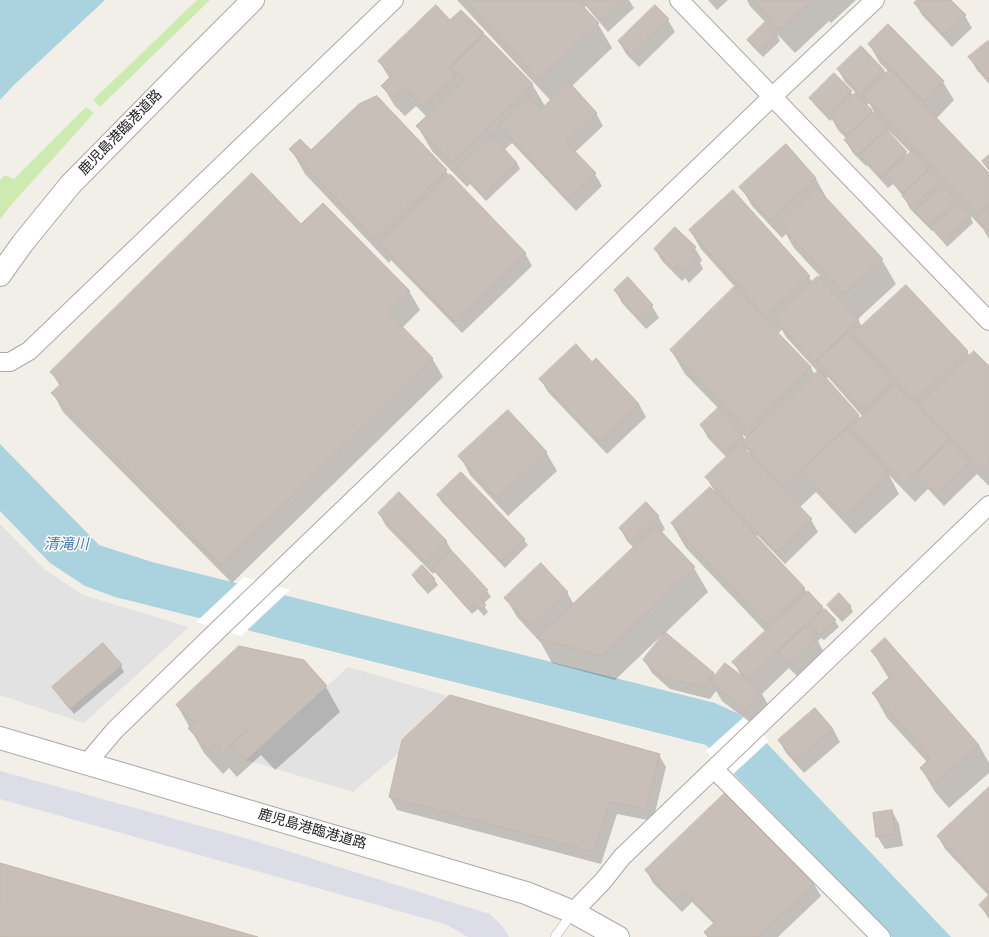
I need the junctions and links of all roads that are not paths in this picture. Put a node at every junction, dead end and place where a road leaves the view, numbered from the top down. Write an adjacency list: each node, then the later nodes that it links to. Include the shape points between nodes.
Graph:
1 (253, 0): 6 (street, 鹿児島港臨港道路, via 70,185)
2 (394, 0): 8 (street, via 29,351 10,362)
3 (679, 0): 5 (street)
4 (875, 0): 5 (street)
5 (773, 96): 7 (street); 11 (street, via 115,730)
6 (0, 275)
7 (989, 321)
8 (0, 362)
9 (989, 505): 12 (street)
10 (0, 738): 11 (street, 鹿児島港臨港道路)
11 (87, 763): 13 (street, 鹿児島港臨港道路, via 513,889)
12 (714, 769): 13 (street, via 622,858); 16 (street)
13 (573, 912): 14 (lane); 15 (street, 鹿児島港臨港道路)
14 (555, 937)
15 (618, 937)
16 (882, 937)

